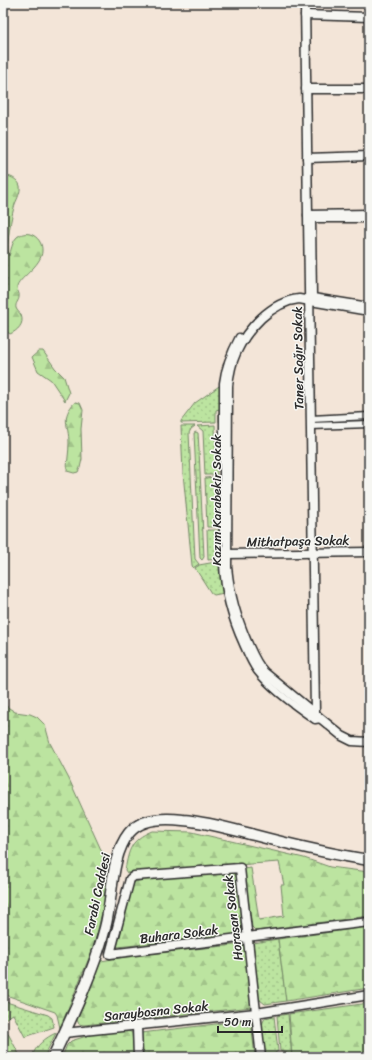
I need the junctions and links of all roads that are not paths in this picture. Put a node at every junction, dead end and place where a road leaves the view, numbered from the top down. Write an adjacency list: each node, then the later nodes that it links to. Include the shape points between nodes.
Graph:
1 (305, 3): 2 (street, Taner Sağır Sokak)
2 (305, 15): 3 (street); 4 (street, Taner Sağır Sokak)
3 (369, 17)
4 (306, 89): 5 (street); 7 (street, Taner Sağır Sokak)
5 (369, 89)
6 (369, 156): 7 (street)
7 (307, 158): 9 (street, Taner Sağır Sokak)
8 (369, 214): 9 (street)
9 (308, 215): 11 (street, Taner Sağır Sokak)
10 (369, 219): 12 (street, via 312,219 313,298)
11 (309, 301): 13 (street, Kazım Karabekir Sokak); 14 (street, Kazım Karabekir Sokak, via 292,300 278,306 259,322); 16 (street, Taner Sağır Sokak)
12 (369, 306)
13 (369, 311)
14 (244, 340): 20 (street, Kazım Karabekir Sokak, via 235,354 228,386); 22 (street, via 239,338 232,351 223,383 224,583 239,635 253,664 269,683 305,713 315,720)
15 (369, 416): 16 (street)
16 (311, 422): 17 (street); 19 (street, Taner Sağır Sokak)
17 (369, 424)
18 (369, 552): 19 (street, Mithatpaşa Sokak)
19 (313, 553): 20 (street, Mithatpaşa Sokak); 21 (street, Taner Sağır Sokak)
20 (227, 554): 21 (street, Kazım Karabekir Sokak, via 235,612 252,654 264,672)
21 (314, 713): 22 (street, Kazım Karabekir Sokak)
22 (321, 719): 23 (street, Kazım Karabekir Sokak, via 348,740)
23 (369, 742)
24 (369, 860): 31 (street, Farabi Caddesi, via 183,820 147,821 137,825 120,849 105,929)
25 (369, 922): 26 (street, Buhara Sokak)
26 (248, 938): 27 (street, Buhara Sokak); 27 (street, Horasan Sokak, via 240,868 134,876 128,884); 29 (street, Horasan Sokak)
27 (110, 954)
28 (369, 995): 29 (street, Saraybosna Sokak)
29 (256, 1012): 30 (street, Saraybosna Sokak); 34 (street, Horasan Sokak)
30 (137, 1026): 31 (street, Saraybosna Sokak); 33 (street)
31 (64, 1033): 32 (street, Farabi Caddesi)
32 (53, 1057)
33 (138, 1057)
34 (261, 1057)

